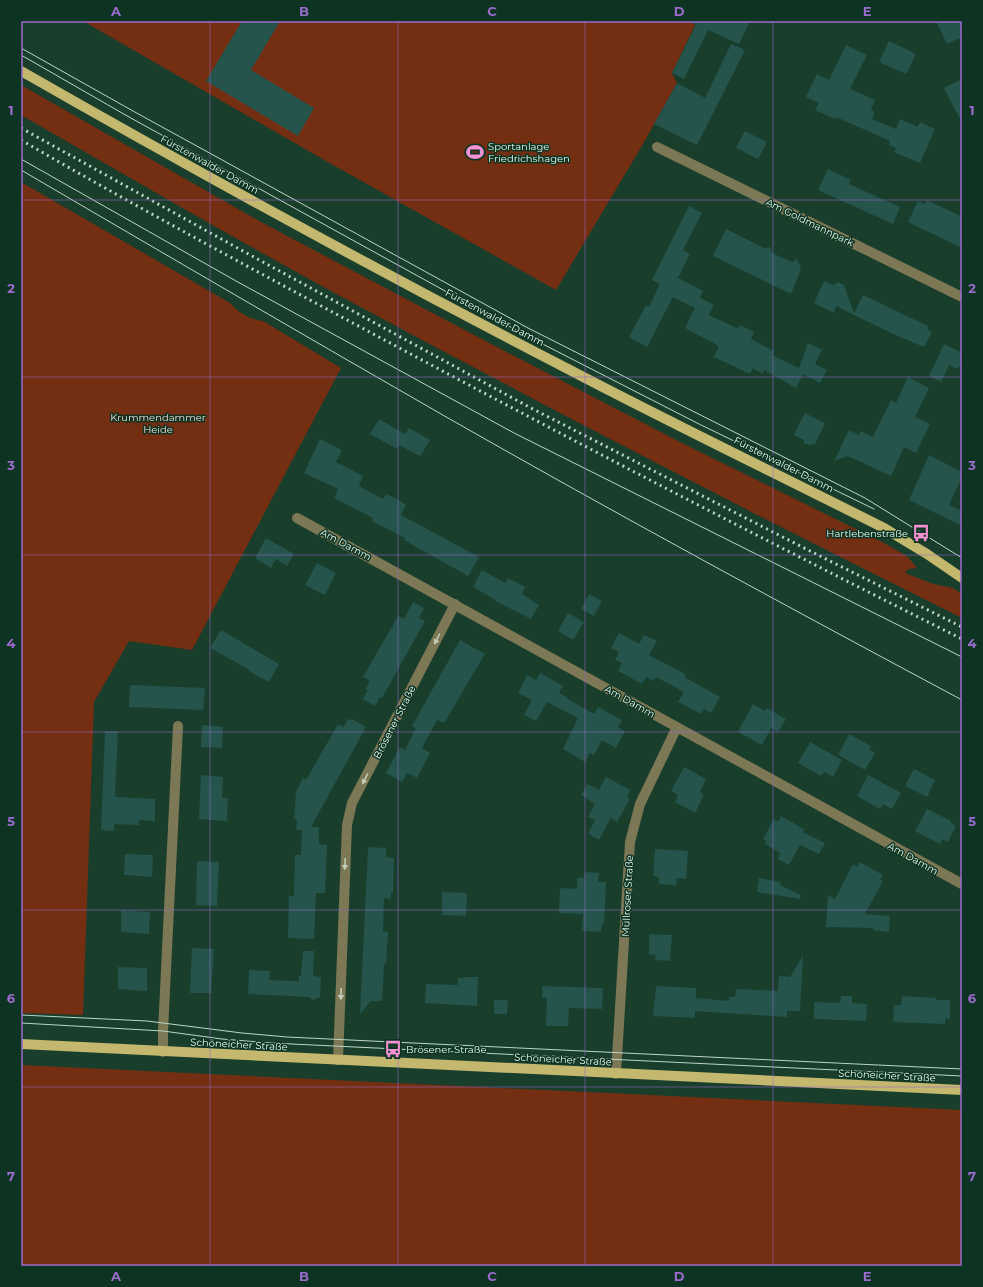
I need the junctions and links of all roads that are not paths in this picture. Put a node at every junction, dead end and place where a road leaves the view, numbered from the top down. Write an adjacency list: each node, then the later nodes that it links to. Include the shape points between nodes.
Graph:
1 (21, 71): 5 (main road, Fürstenwalder Damm, via 382,271 569,370 884,528)
2 (657, 147): 3 (street, Am Goldmannpark)
3 (962, 297)
4 (297, 518): 6 (street, Am Damm)
5 (962, 578)
6 (455, 604): 8 (street, Am Damm); 12 (street, Brösener Straße, one-way to 12, via 350,810 347,825)
7 (178, 726): 11 (street)
8 (677, 727): 9 (street, Am Damm); 13 (street, Müllroser Straße, via 640,804 630,842)
9 (962, 884)
10 (21, 1044): 11 (main road, Schöneicher Straße)
11 (163, 1052): 12 (main road, Schöneicher Straße)
12 (338, 1060): 13 (main road, Schöneicher Straße)
13 (616, 1074): 14 (main road, Schöneicher Straße)
14 (962, 1090)

